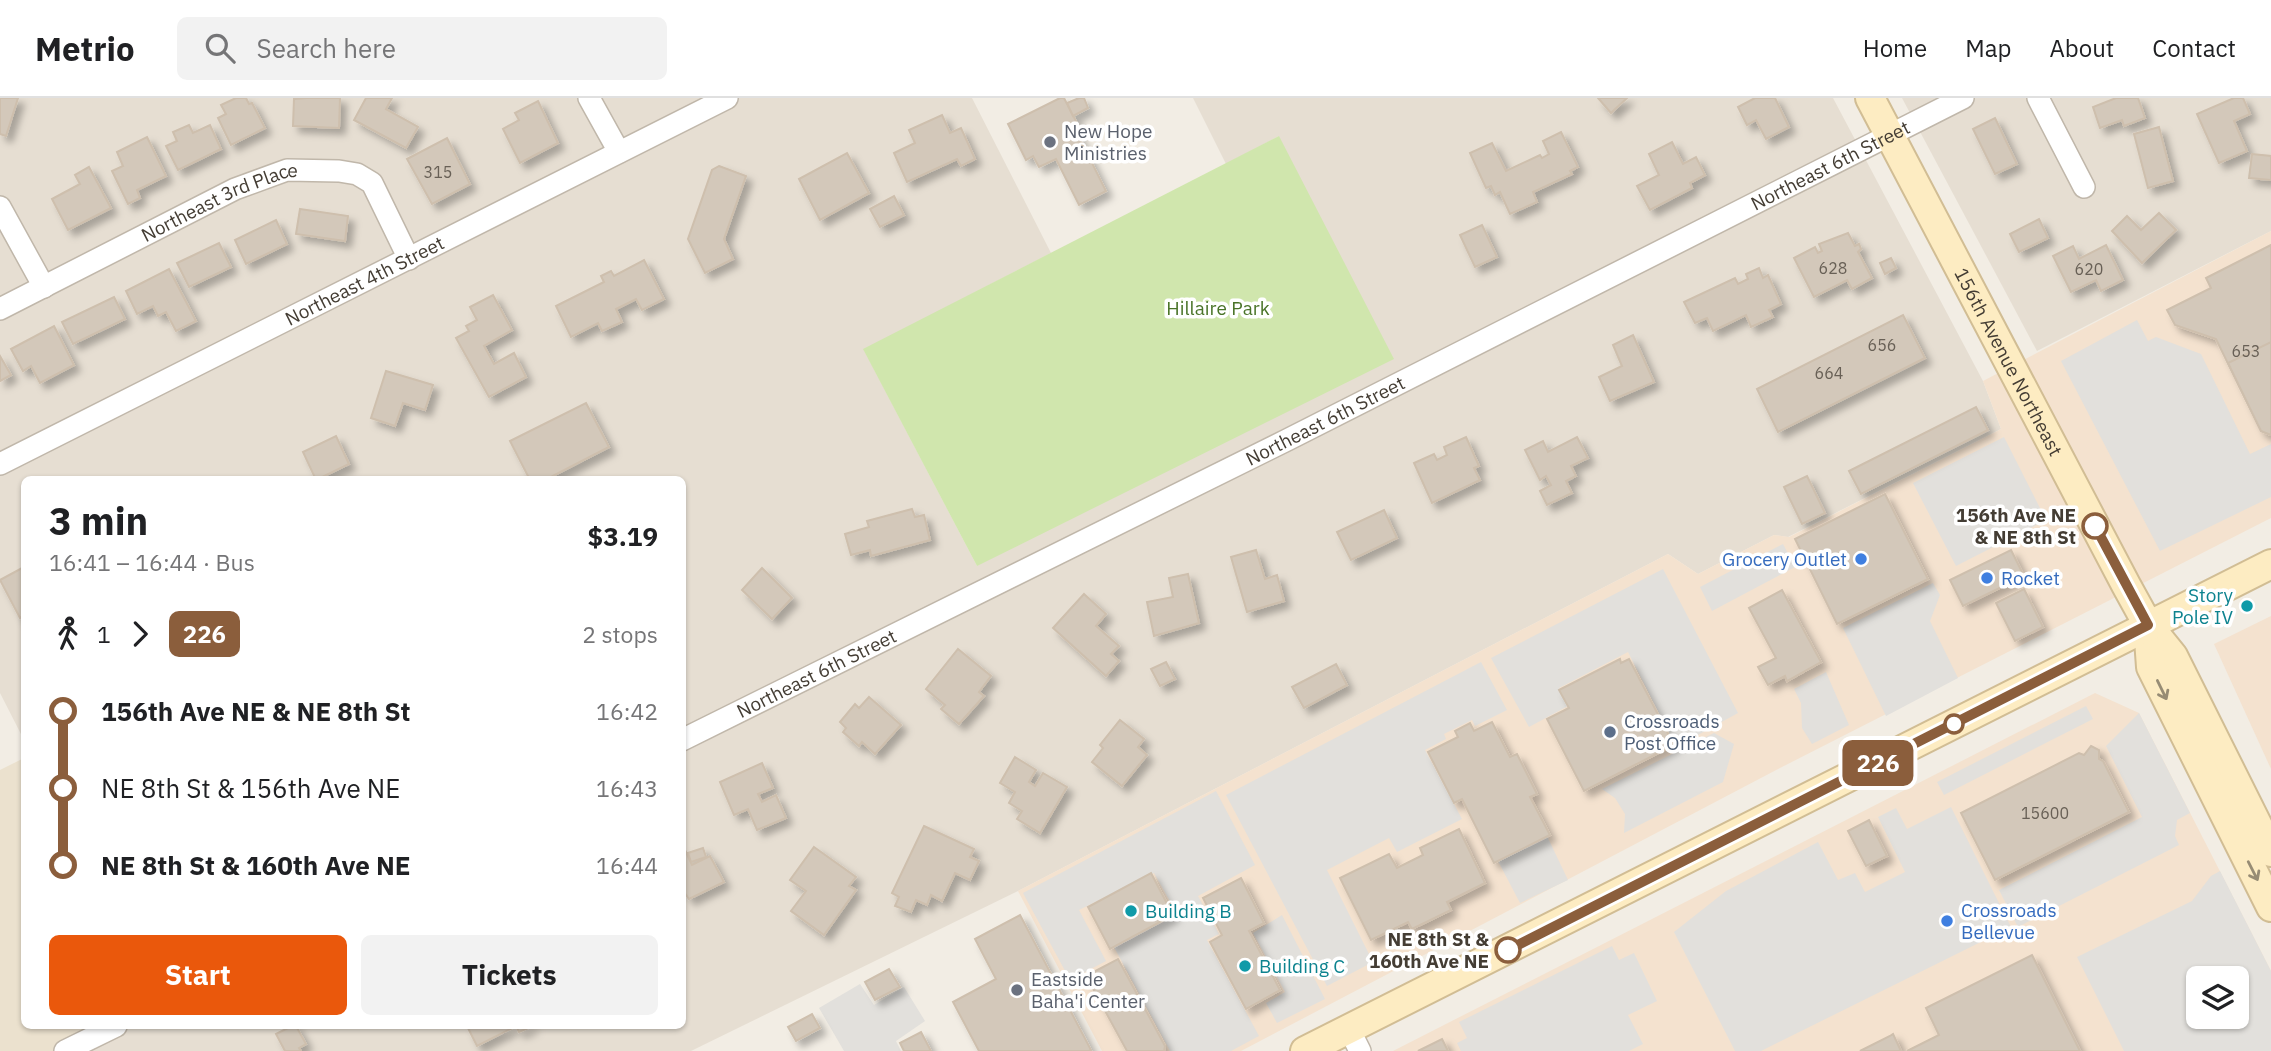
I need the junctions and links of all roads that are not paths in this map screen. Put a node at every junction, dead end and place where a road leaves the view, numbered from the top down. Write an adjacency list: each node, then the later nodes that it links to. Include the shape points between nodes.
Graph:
1 (589, 98): 7 (street)
2 (727, 98): 7 (street, Northeast 4th Street)
3 (1870, 98): 6 (main road, 156th Avenue Northeast)
4 (1963, 98): 6 (street, Northeast 6th Street)
5 (2038, 98): 8 (street)
6 (1889, 135): 15 (main road, 156th Avenue Northeast); 16 (street, Northeast 6th Street)
7 (619, 152): 10 (street, Northeast 4th Street)
8 (2084, 187)
9 (0, 207): 11 (street)
10 (408, 259): 11 (street, Northeast 3rd Place, via 372,183 339,170 287,170 235,189); 13 (street, Northeast 4th Street)
11 (44, 287): 12 (street, Northeast 3rd Place)
12 (0, 309)
13 (0, 464)
14 (2271, 564): 15 (main road)
15 (2148, 625): 17 (main road, 156th Avenue Northeast, via 2173,656); 18 (main road, 156th Avenue Northeast, one-way to 18, via 2151,667); 20 (main road)
16 (686, 738)
17 (2271, 852)
18 (2271, 907)
19 (110, 1029): 21 (street)
20 (1355, 1040): 22 (main road)
21 (65, 1051)
22 (1305, 1051)

